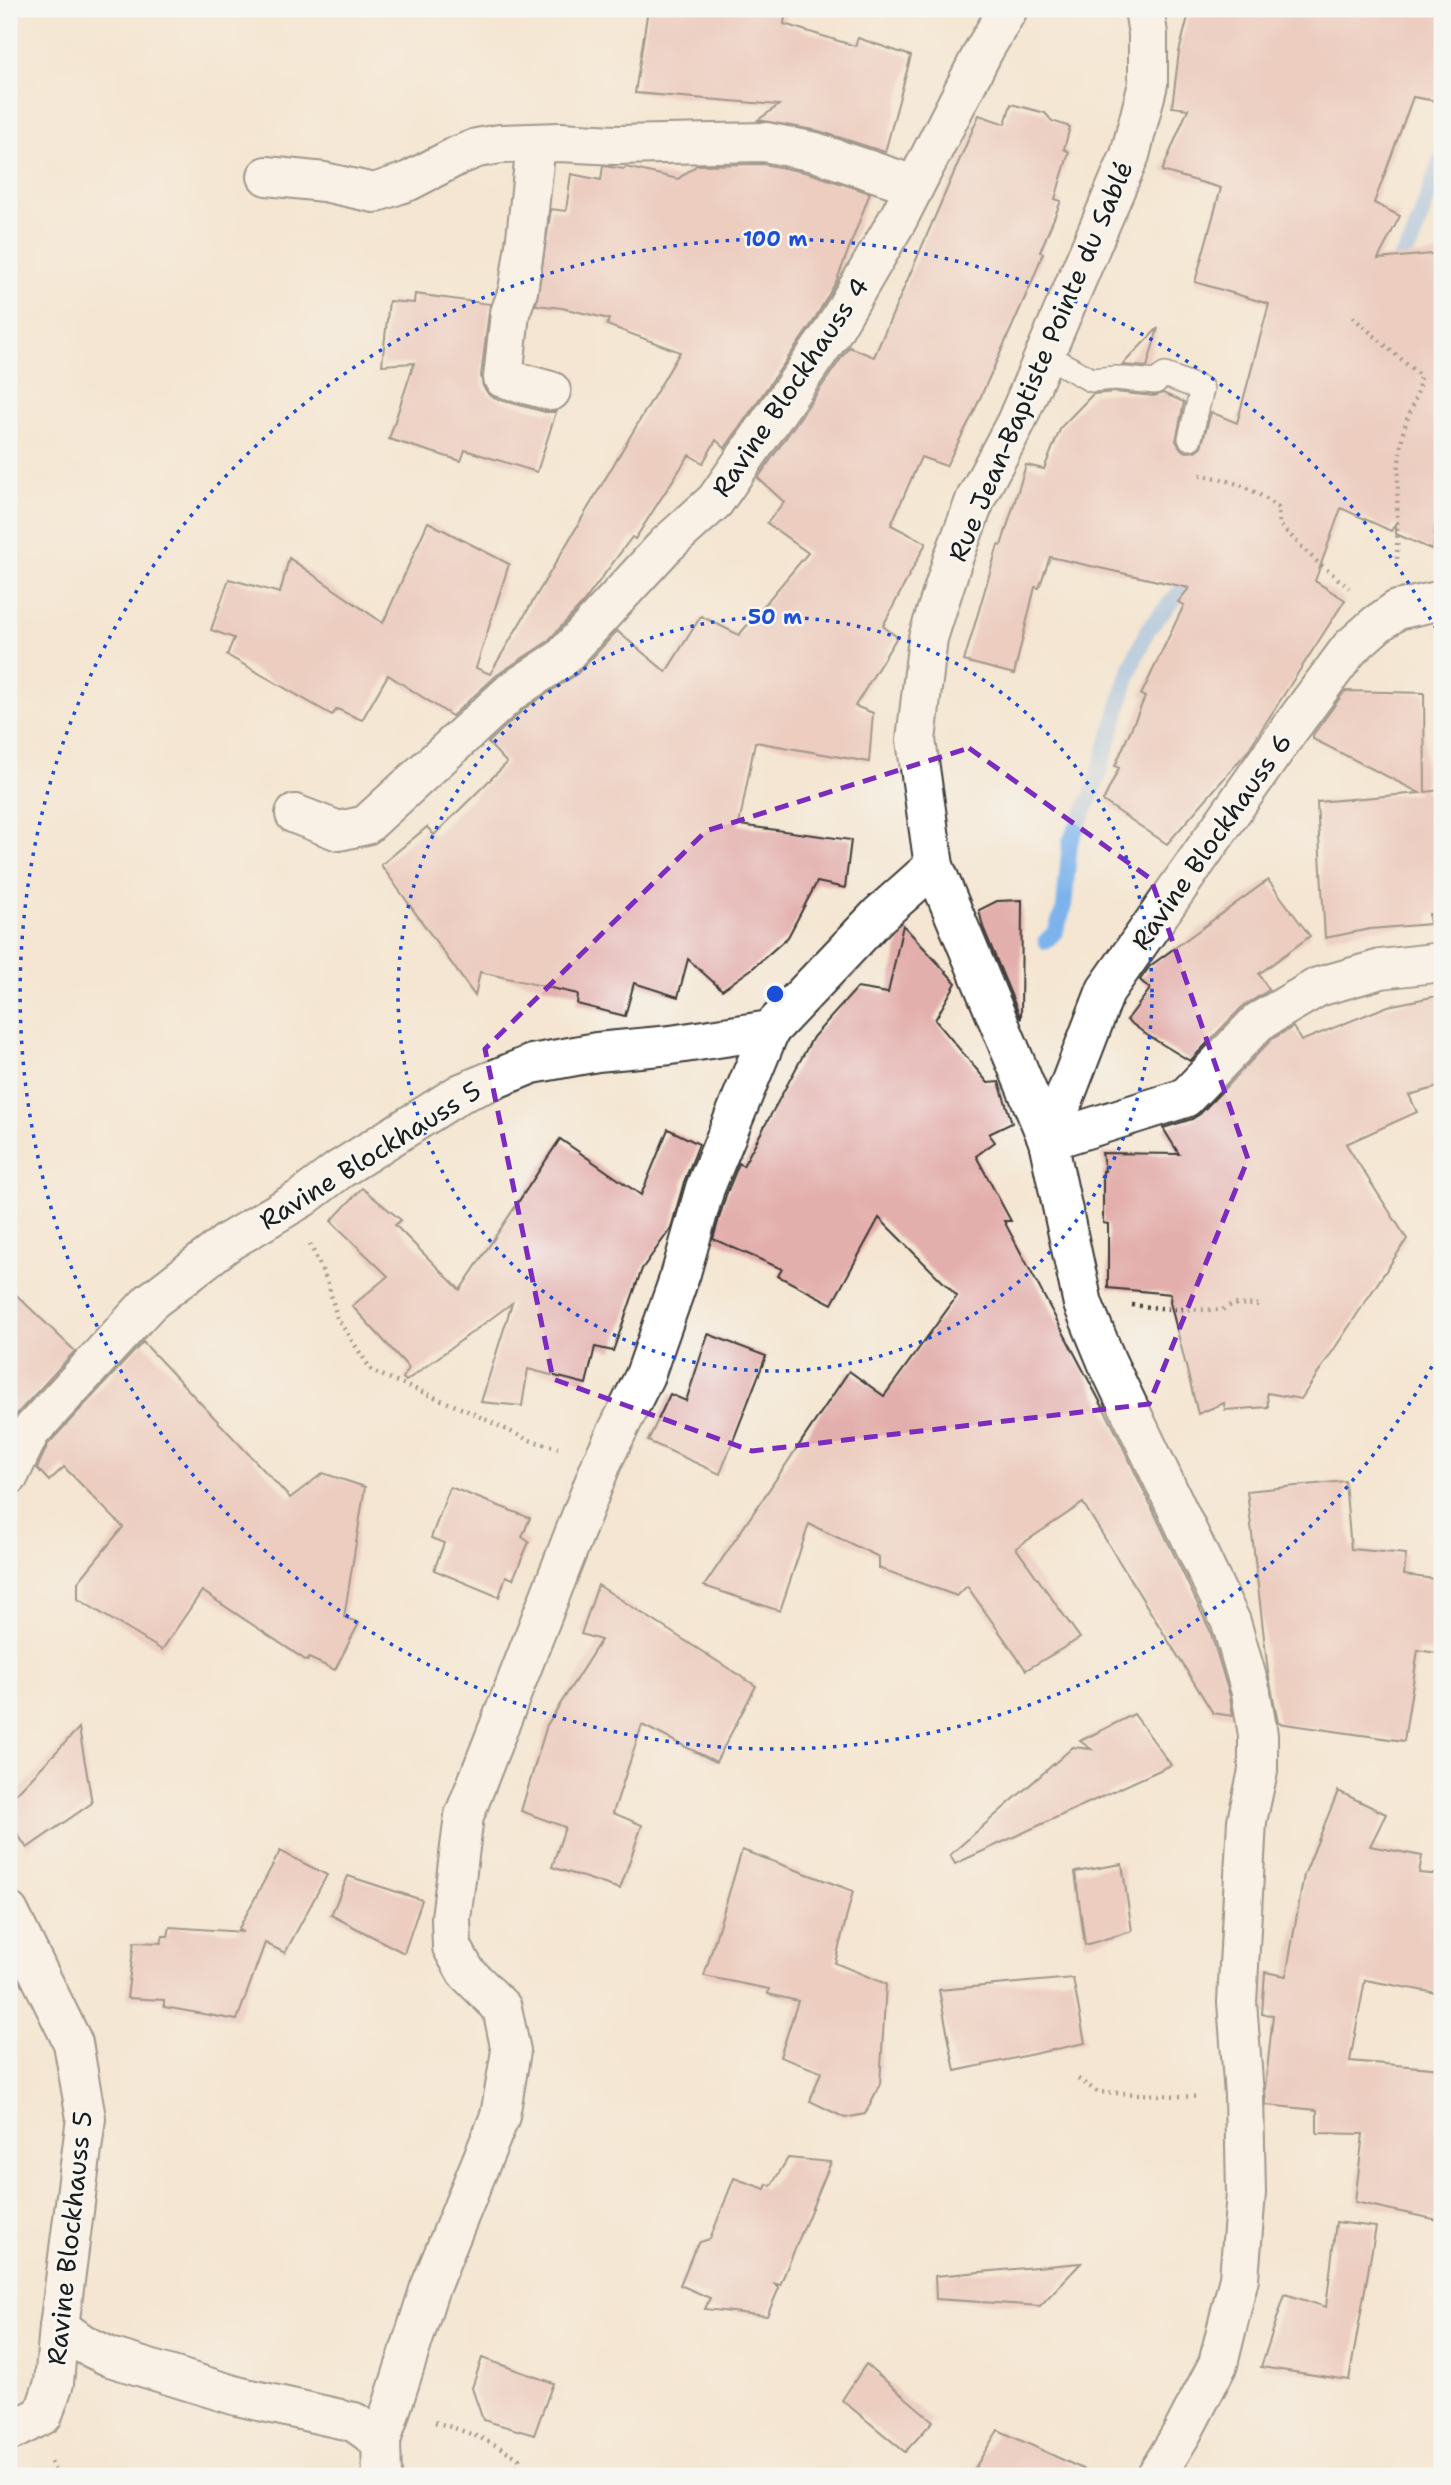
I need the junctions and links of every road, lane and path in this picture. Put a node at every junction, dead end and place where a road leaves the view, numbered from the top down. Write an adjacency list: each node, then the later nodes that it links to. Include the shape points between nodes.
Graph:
1 (1008, 9): 5 (street, Ravine Blockhauss 4)
2 (1144, 9): 7 (street, Rue Jean-Baptiste Pointe du Sablé, via 1149,34 1148,85 1130,155)
3 (536, 143): 4 (street, via 477,148 374,193); 5 (street, via 765,142 815,152); 8 (street, via 503,378)
4 (267, 176)
5 (914, 185): 13 (street, Ravine Blockhauss 4, via 831,334 715,501 666,545 561,659 512,691 366,825 339,831)
6 (1353, 317): 12 (path, via 1420,376 1404,432)
7 (1044, 354): 9 (lane, via 1091,380 1155,382 1166,376 1202,389); 14 (street, Rue Jean-Baptiste Pointe du Sablé, via 1016,422 976,498 928,638 916,740)
8 (551, 391)
9 (1190, 438)
10 (1257, 492): 12 (path, via 1278,508 1279,524 1315,560)
11 (1442, 600): 12 (street, Ravine Blockhauss 6)
12 (1387, 617): 17 (street, Ravine Blockhauss 6, via 1350,648 1106,990)
13 (295, 814)
14 (934, 866): 16 (street, via 879,915); 17 (street, Rue Jean-Baptiste Pointe du Sablé)
15 (1442, 962): 17 (street, via 1381,969 1318,987 1258,1022 1185,1098)
16 (770, 1030): 18 (street, Ravine Blockhauss 5, via 532,1065 461,1093); 21 (street, via 705,1188 645,1374)
17 (1048, 1141): 19 (street, Rue Jean-Baptiste Pointe du Sablé)
18 (302, 1198): 21 (path, via 296,1208 328,1283 337,1318 372,1371 526,1439); 22 (street, Ravine Blockhauss 5, via 228,1242 150,1303 30,1432)
19 (1083, 1304): 20 (path, via 1222,1310 1233,1304); 30 (street, Rue Jean-Baptiste Pointe du Sablé, via 1231,1622 1258,1735 1258,1771 1247,1821 1237,2002 1245,2193 1239,2278 1218,2364)
20 (1262, 1305)
21 (603, 1460): 28 (street, via 464,1816 451,1918 452,1947 466,1972 502,2008 511,2051 500,2116 429,2290)
22 (9, 1476)
23 (9, 1912): 26 (street, Ravine Blockhauss 5, via 73,2043 86,2118)
24 (1078, 2079): 25 (path, via 1098,2092)
25 (1166, 2095)
26 (59, 2327): 27 (street, Ravine Blockhauss 5, via 54,2383 43,2415); 28 (street, via 110,2357 237,2396 354,2422)
27 (9, 2430)
28 (384, 2442): 29 (path, via 472,2434 519,2459)
29 (517, 2476)
30 (1156, 2476)

